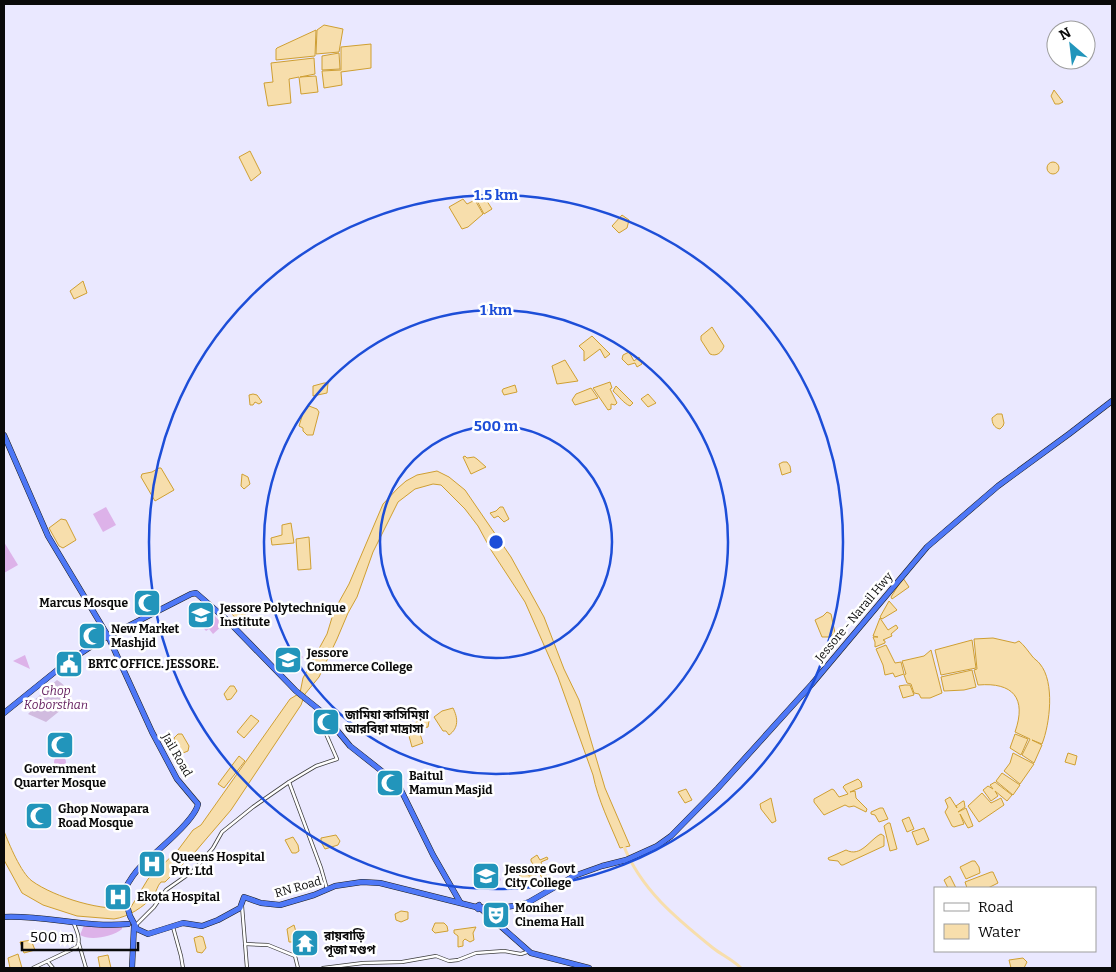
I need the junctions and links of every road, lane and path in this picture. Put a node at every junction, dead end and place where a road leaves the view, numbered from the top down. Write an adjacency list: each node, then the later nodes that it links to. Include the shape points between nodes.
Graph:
1 (1112, 401): 10 (highway, Jessore - Narail Hwy, via 998,486 932,542 894,583 812,684 678,830 632,858 574,876 519,906)
2 (4, 435): 3 (highway, via 46,532)
3 (107, 635): 4 (highway, via 63,663); 5 (highway, via 197,589 296,691); 13 (highway, Jail Road, via 177,780 198,804 192,816 131,877 123,892)
4 (4, 712)
5 (330, 721): 6 (street, via 323,727 337,759 316,766); 8 (highway, via 345,741 399,786 433,855)
6 (289, 782): 7 (street); 13 (street, via 222,832 193,871 166,890 154,907)
7 (327, 889): 8 (highway, RN Road, via 370,882); 9 (highway, RN Road, via 280,905 244,897)
8 (462, 901): 10 (highway, RN Road)
9 (242, 904): 14 (highway, RN Road, via 210,923 198,926 183,923); 16 (street)
10 (478, 907): 17 (highway)
11 (4, 917): 12 (highway, RN Road)
12 (76, 924): 13 (highway, RN Road); 15 (street)
13 (132, 925): 14 (highway, RN Road, via 147,934); 22 (highway)
14 (173, 927): 23 (street)
15 (79, 943): 18 (street, via 75,949); 21 (street)
16 (246, 944): 24 (street); 25 (street, via 268,945 295,956)
17 (528, 951): 26 (street, via 521,954 504,951 476,953 449,961 436,956); 27 (highway, via 534,957); 28 (highway)
18 (48, 962): 19 (street); 20 (street)
19 (32, 968)
20 (53, 968)
21 (86, 968)
22 (132, 968)
23 (183, 968)
24 (247, 968)
25 (298, 968)
26 (323, 968)
27 (579, 968)
28 (589, 968)

